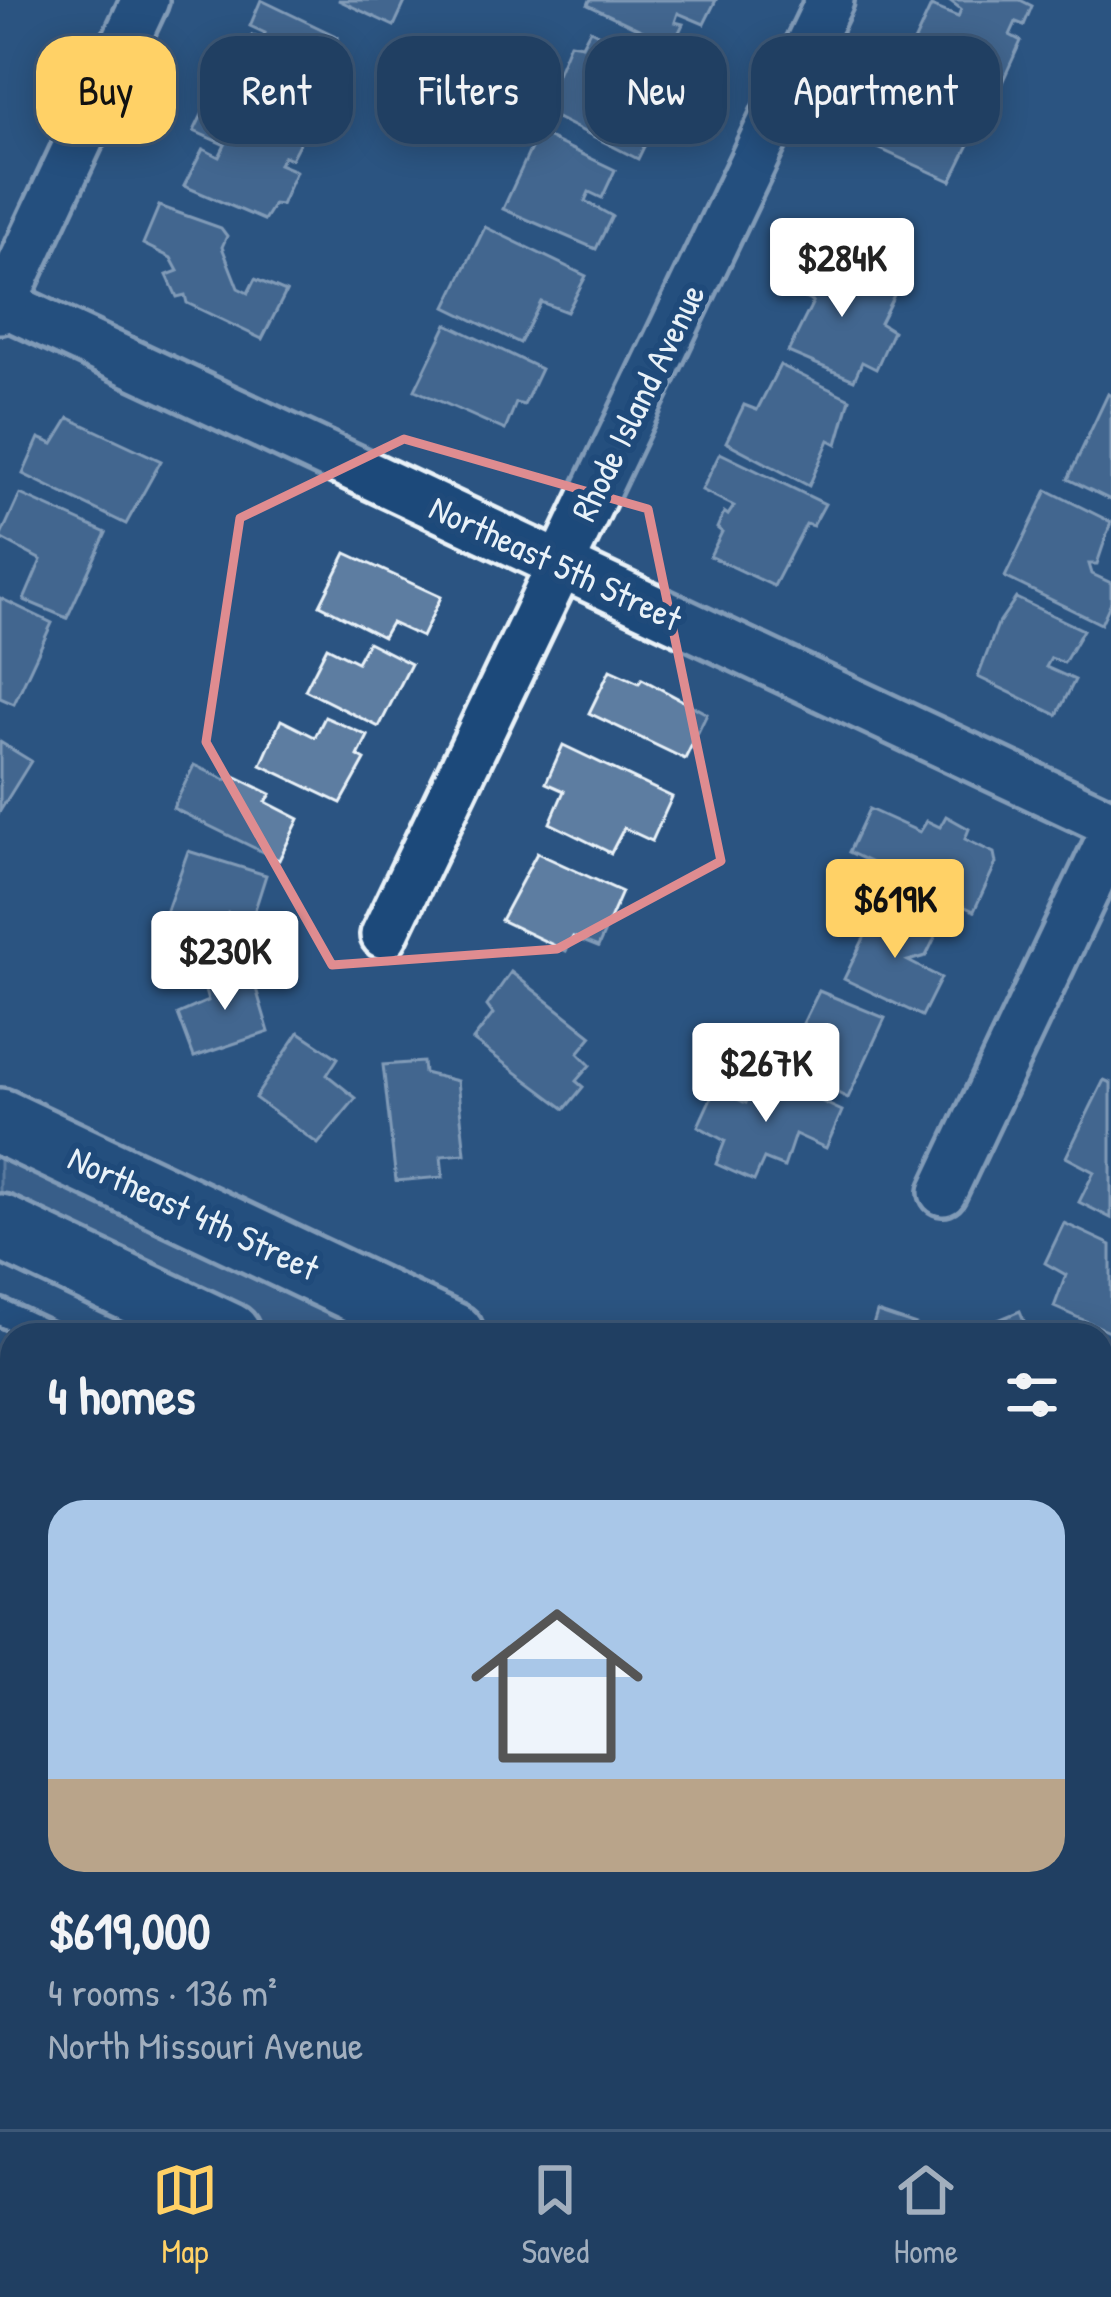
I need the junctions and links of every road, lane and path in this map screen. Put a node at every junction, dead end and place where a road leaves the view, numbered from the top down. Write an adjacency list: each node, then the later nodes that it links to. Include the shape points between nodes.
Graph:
1 (146, 0): 3 (street)
2 (830, 0): 4 (street, Rhode Island Avenue)
3 (1, 306): 4 (street, Northeast 5th Street)
4 (560, 563): 5 (street, Northeast 5th Street); 7 (street, Rhode Island Avenue)
5 (1111, 823)
6 (1111, 837): 9 (street)
7 (384, 934)
8 (0, 1121): 12 (main road, Northeast 4th Street)
9 (943, 1192)
10 (0, 1227): 11 (main road)
11 (183, 1323)
12 (427, 1323)

